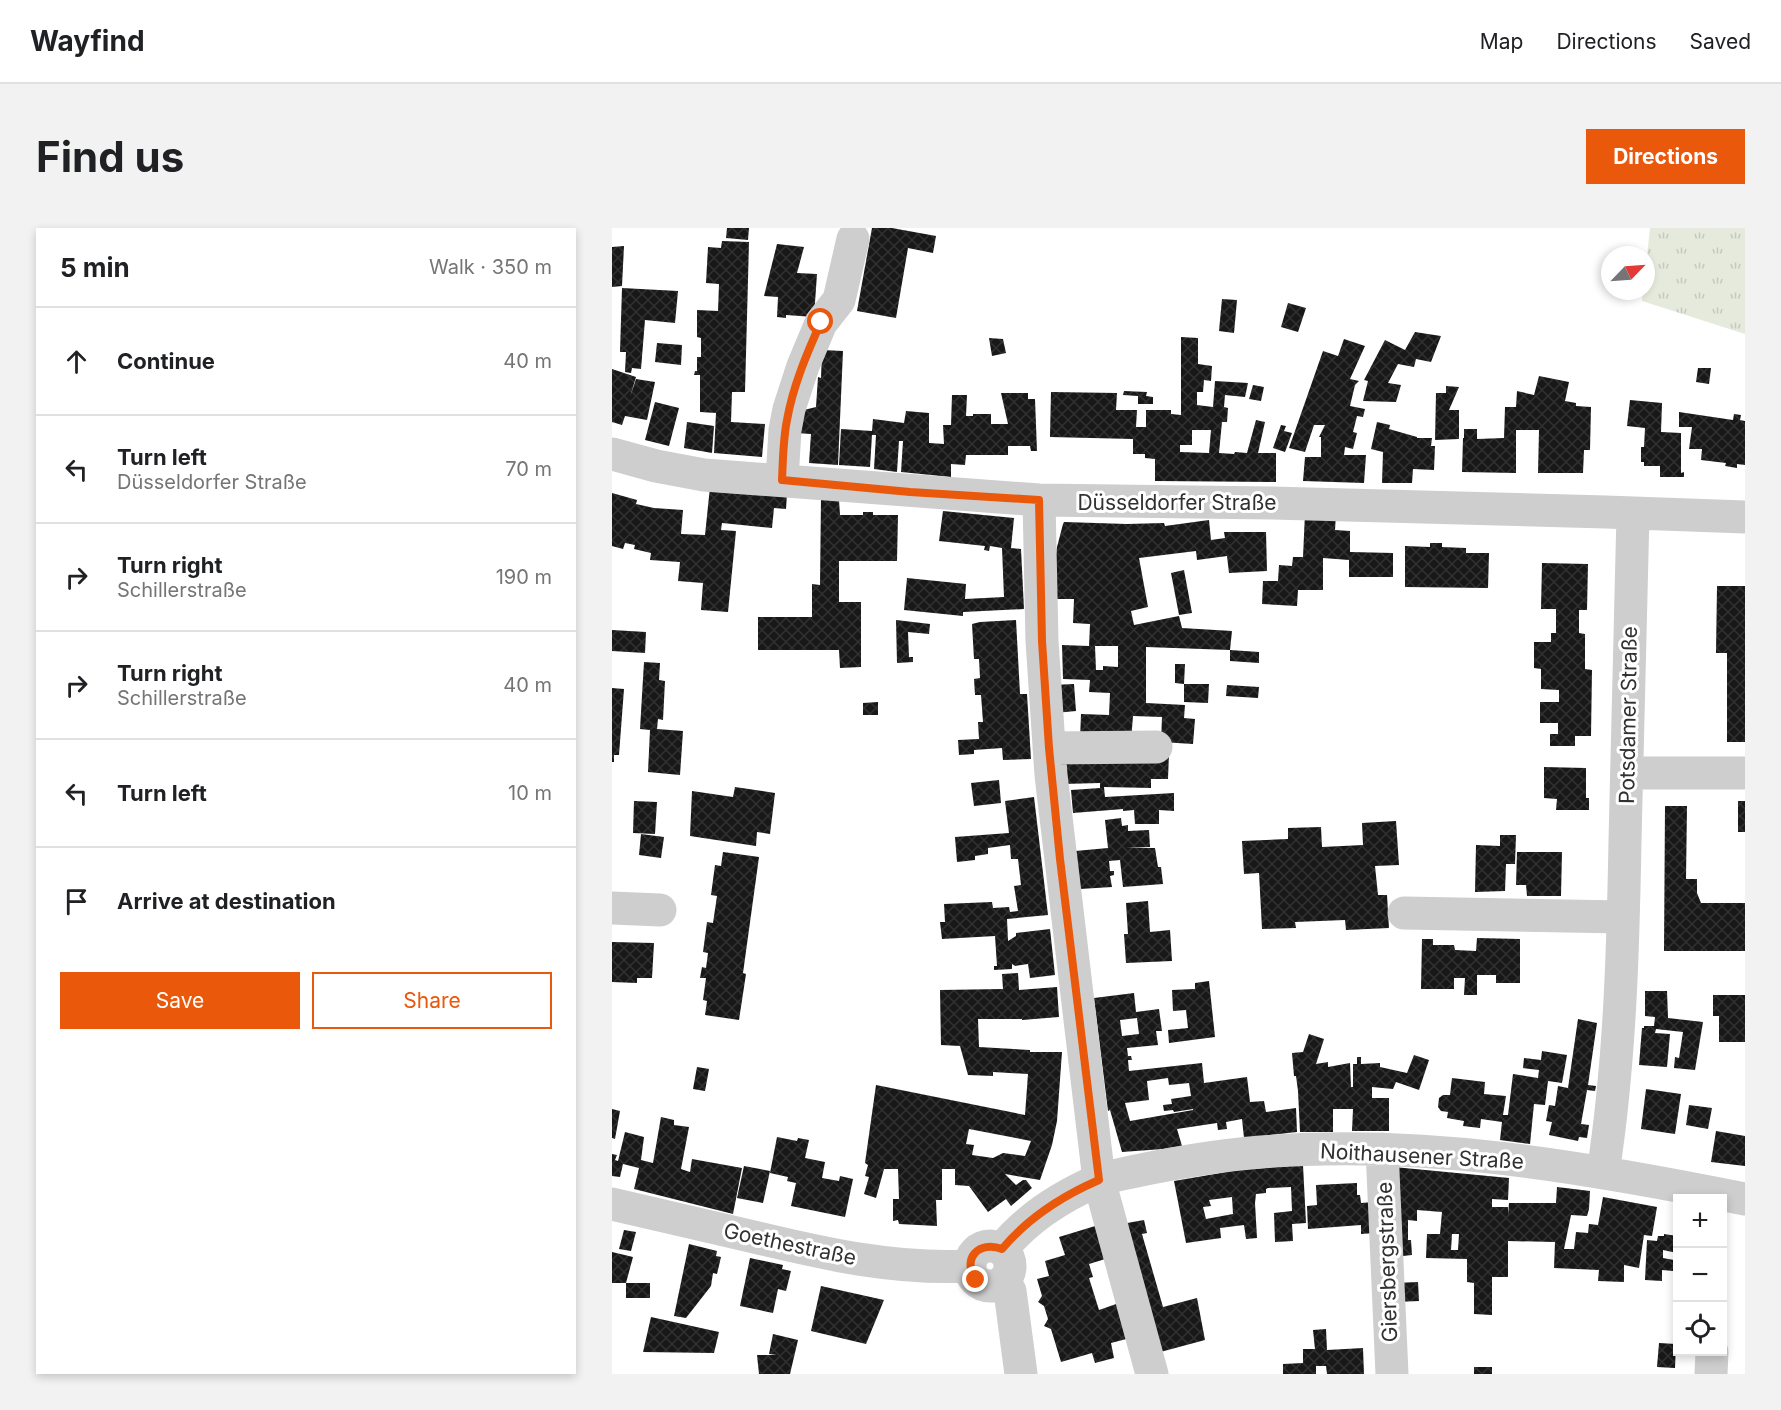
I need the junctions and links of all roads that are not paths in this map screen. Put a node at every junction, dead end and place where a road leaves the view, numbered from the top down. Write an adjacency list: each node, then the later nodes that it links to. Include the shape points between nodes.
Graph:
1 (853, 239): 3 (street, via 839,300 821,322 789,409)
2 (612, 454): 3 (street, Düsseldorfer Straße, via 704,475)
3 (782, 480): 4 (street, Düsseldorfer Straße)
4 (1039, 500): 5 (street, Düsseldorfer Straße); 8 (street)
5 (1633, 513): 6 (street, Düsseldorfer Straße); 9 (street, Potsdamer Straße)
6 (1745, 517)
7 (1156, 747): 8 (street)
8 (1049, 748): 17 (street)
9 (1627, 773): 10 (street); 14 (street, Potsdamer Straße)
10 (1745, 773)
11 (612, 908): 12 (street)
12 (660, 910)
13 (1404, 913): 14 (street)
14 (1623, 917): 16 (street, Potsdamer Straße, via 1617,1063)
15 (1382, 1149): 16 (street, Noithausener Straße, via 1492,1157); 17 (street, Noithausener Straße, via 1242,1154); 26 (street, Giersbergstraße)
16 (1604, 1173): 19 (street, Noithausener Straße)
17 (1099, 1180): 20 (street, Noithausener Straße, via 1047,1209 1018,1230); 25 (street)
18 (612, 1204): 21 (street, Goethestraße, via 833,1255 917,1266)
19 (1731, 1205)
20 (1002, 1249): 21 (street, via 985,1246 977,1250); 22 (street, via 1010,1261 1008,1276)
21 (970, 1266): 22 (street, via 971,1274 982,1284)
22 (1003, 1281): 24 (street, via 1010,1292)
23 (1712, 1356): 27 (street)
24 (1021, 1374)
25 (1152, 1374)
26 (1392, 1374)
27 (1711, 1374)

